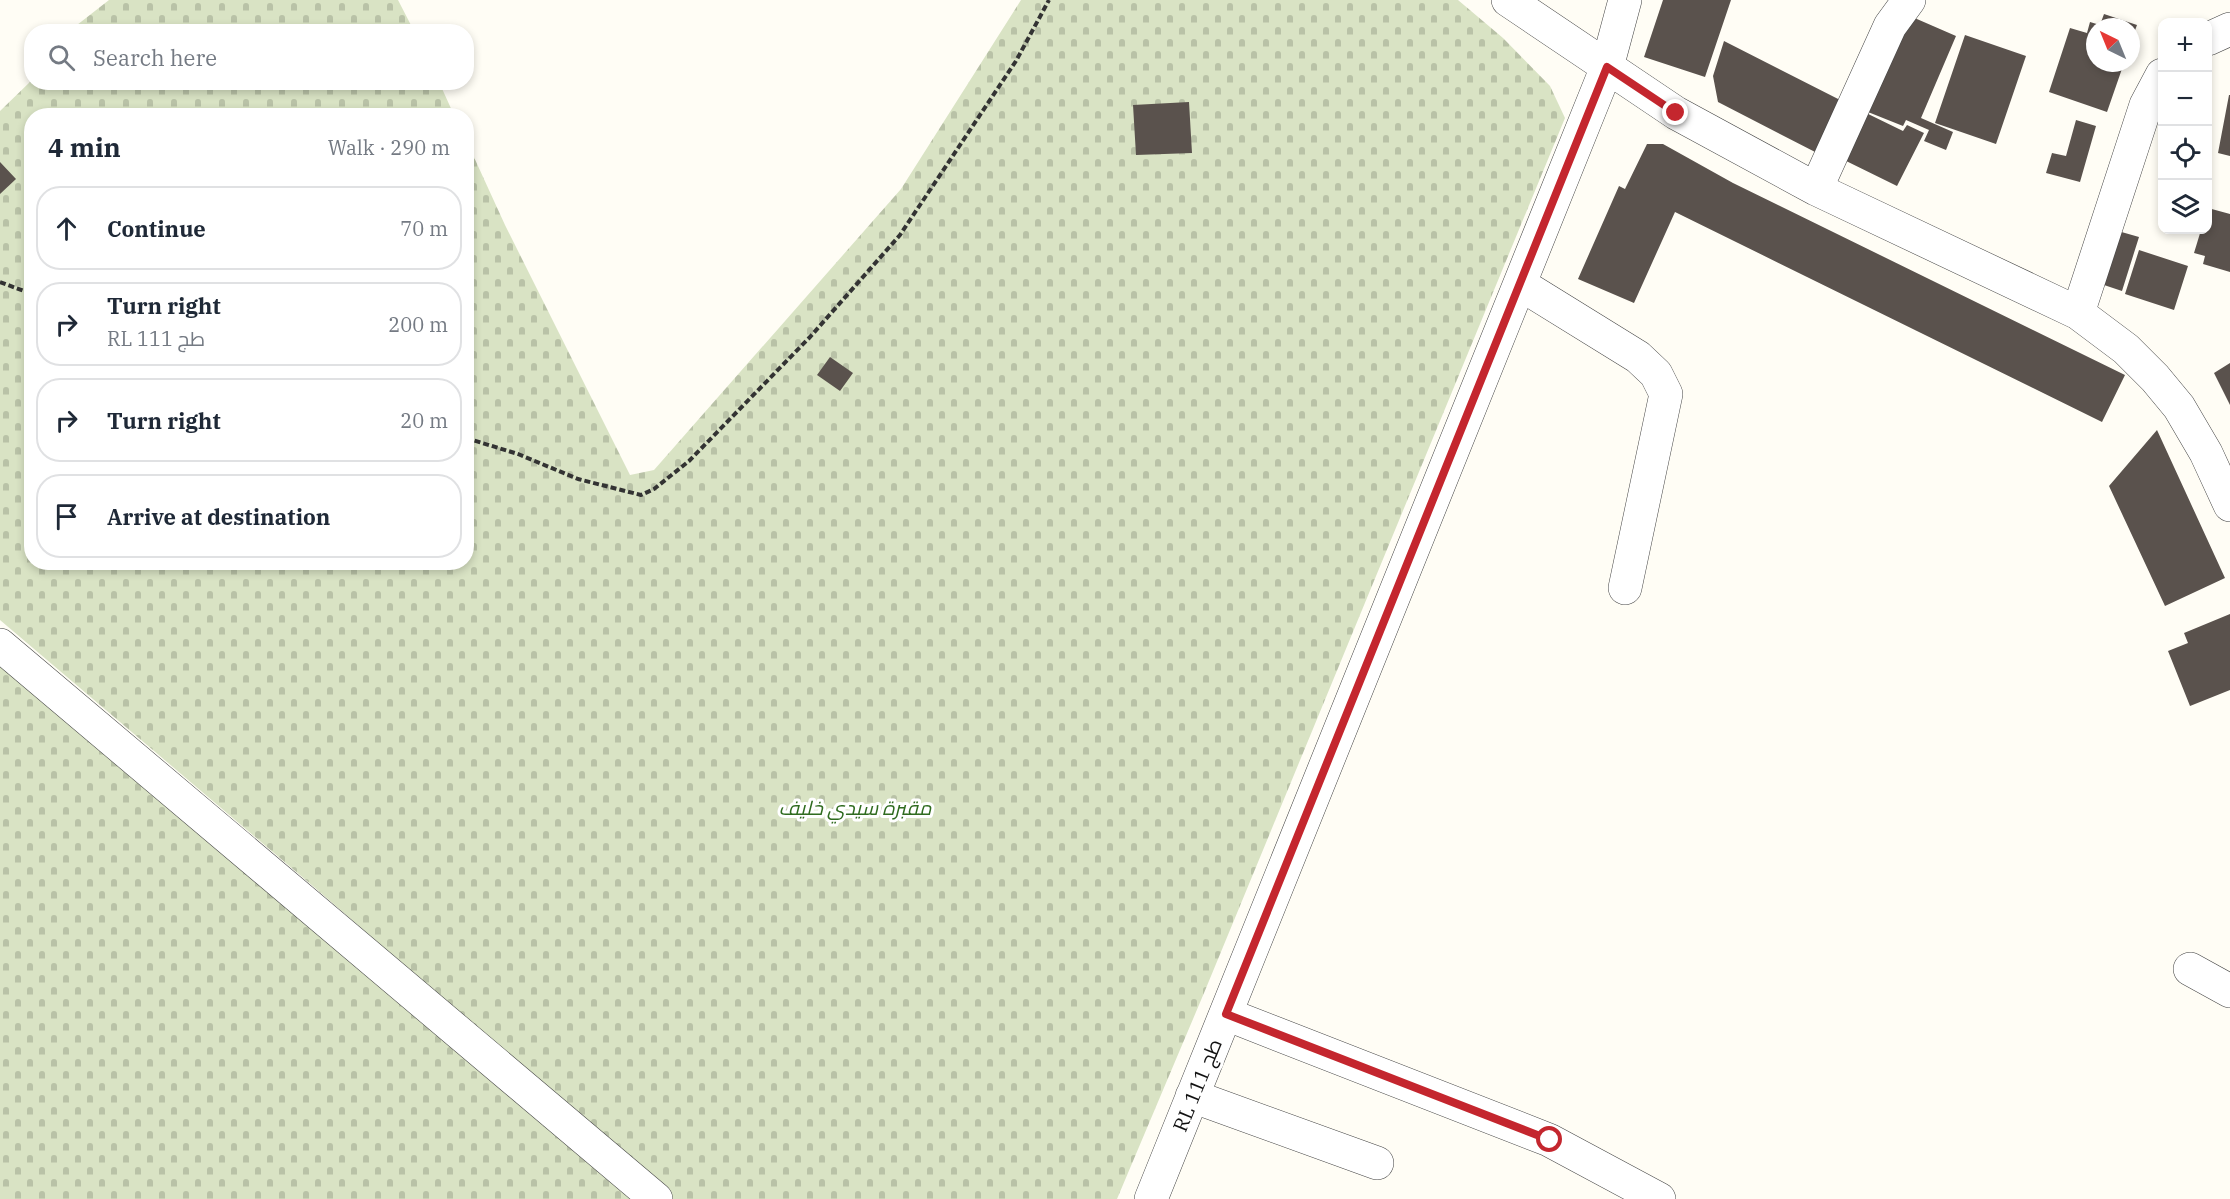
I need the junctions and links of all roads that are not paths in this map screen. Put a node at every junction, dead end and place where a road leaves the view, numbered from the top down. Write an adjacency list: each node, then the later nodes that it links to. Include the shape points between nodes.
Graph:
1 (1508, 0): 6 (street)
2 (1625, 0): 6 (street, RL طج 111)
3 (1909, 0): 8 (street, via 1890,26)
4 (2230, 29): 5 (street)
5 (2212, 37)
6 (1607, 67): 8 (street, via 1676,113); 9 (street, RL طج 111)
7 (2158, 84): 10 (street, via 2146,105)
8 (1816, 189): 10 (street)
9 (1520, 284): 12 (street, via 1638,357 1656,374 1666,394); 16 (street, RL طج 111)
10 (2078, 313): 11 (street, via 2126,349 2179,407)
11 (2230, 505)
12 (1625, 588)
13 (0, 645): 19 (street)
14 (2190, 969): 15 (street)
15 (2230, 991)
16 (1226, 1014): 17 (street, RL طج 111); 21 (street, via 1550,1140)
17 (1192, 1096): 18 (street); 20 (street, RL طج 111)
18 (1377, 1163)
19 (656, 1199)
20 (1151, 1199)
21 (1659, 1199)

